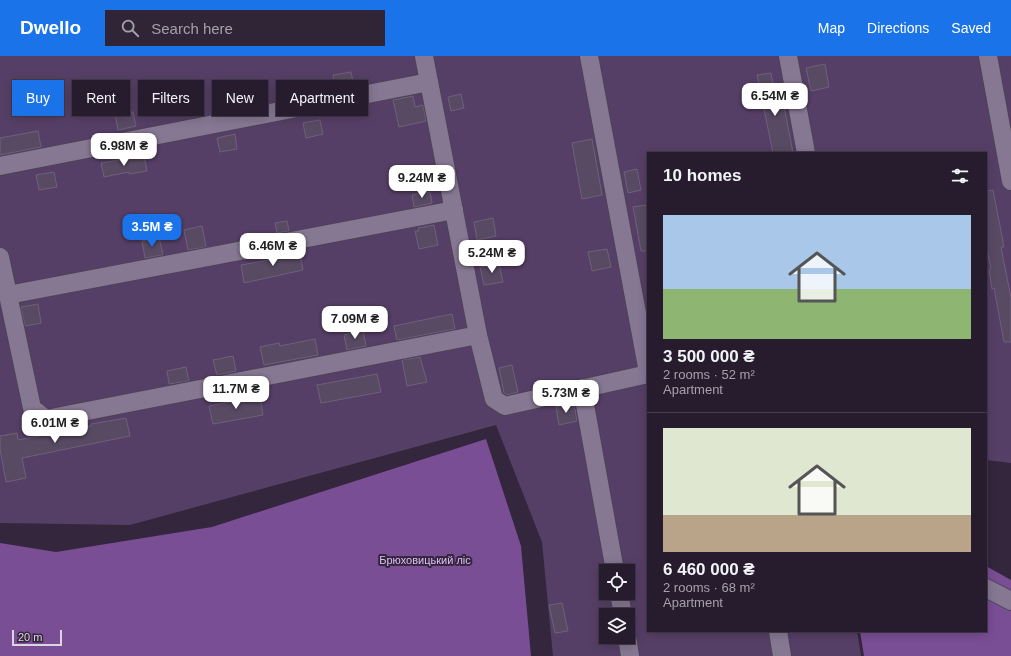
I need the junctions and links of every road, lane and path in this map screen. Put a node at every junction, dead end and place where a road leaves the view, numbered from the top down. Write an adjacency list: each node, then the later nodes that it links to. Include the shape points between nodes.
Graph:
1 (424, 56): 5 (street)
2 (589, 56): 13 (street)
3 (788, 56): 6 (street)
4 (988, 56): 8 (street)
5 (429, 82): 7 (street); 9 (street)
6 (806, 152)
7 (0, 166)
8 (1011, 181)
9 (454, 210): 11 (street); 12 (street)
10 (0, 257): 11 (street)
11 (8, 295): 12 (street, via 32,408 46,419)
12 (478, 335): 15 (street, via 494,399 505,406)
13 (647, 368)
14 (647, 373): 15 (street)
15 (582, 388): 16 (street)
16 (614, 564)
17 (987, 589): 18 (street)
18 (1011, 601)
19 (778, 632): 22 (street)
20 (628, 644): 21 (street)
21 (630, 656)
22 (782, 656)

